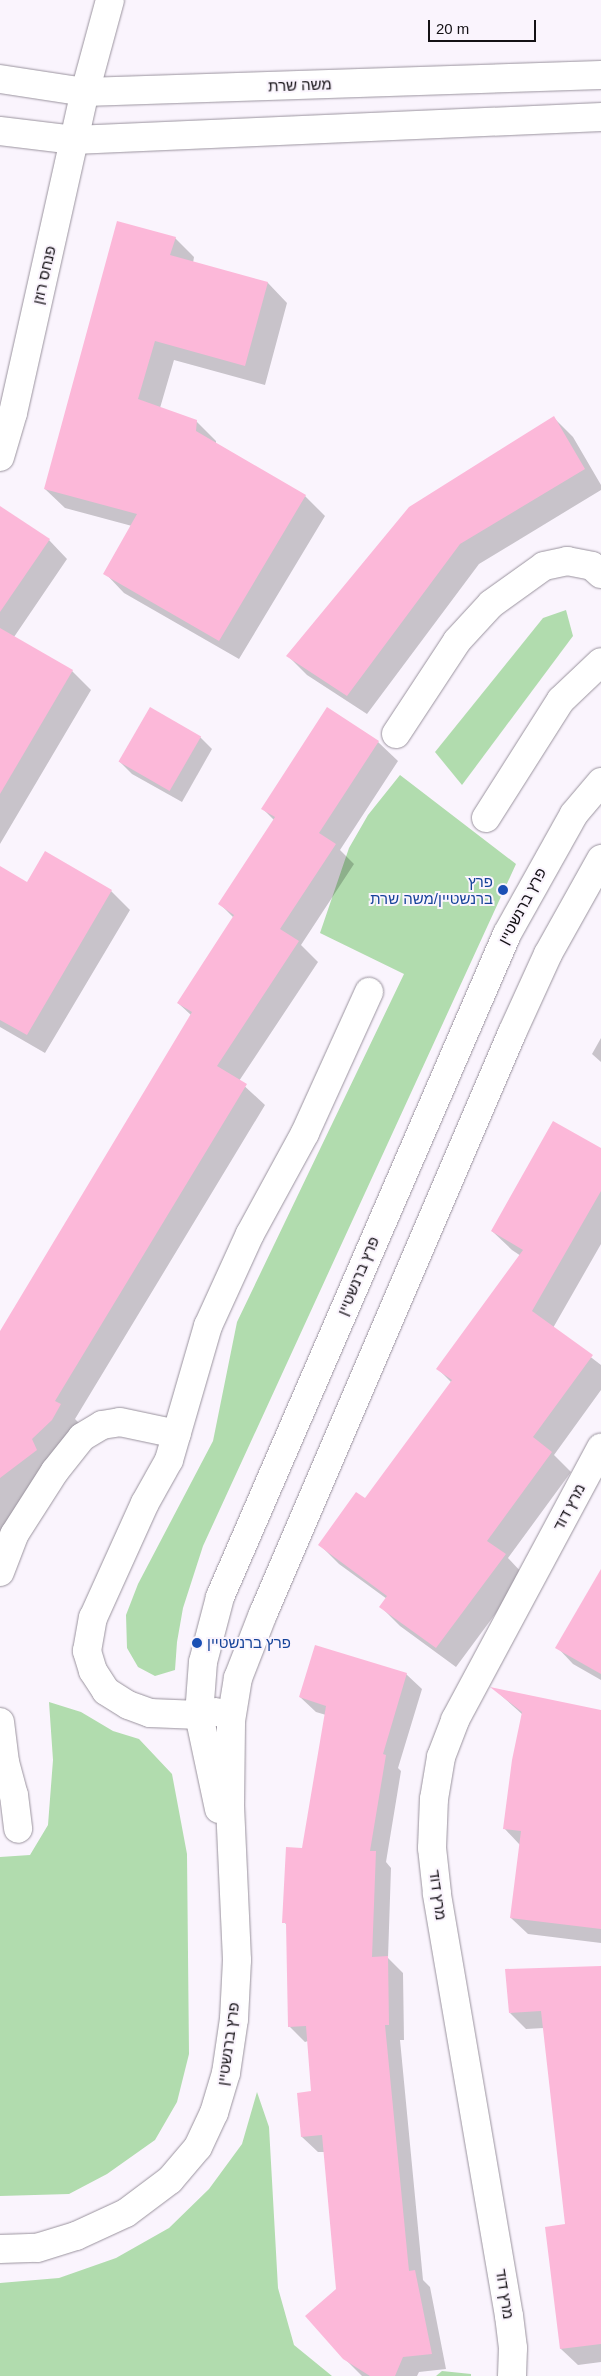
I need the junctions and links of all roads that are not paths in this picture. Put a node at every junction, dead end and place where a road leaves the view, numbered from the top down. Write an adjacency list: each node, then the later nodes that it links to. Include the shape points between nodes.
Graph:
1 (110, 0): 4 (street, פנחס רוזן)
2 (601, 75): 4 (street, משה שרת)
3 (0, 79): 4 (street, משה שרת)
4 (85, 92): 7 (street, פנחס רוזן)
5 (601, 117): 7 (street)
6 (0, 131): 7 (street)
7 (74, 140): 8 (street, פנחס רוזן, via 13,413)
8 (0, 457)
9 (601, 574): 11 (street, via 592,566 567,561 544,566 490,604 457,641)
10 (601, 662): 13 (street, via 561,700)
11 (396, 734)
12 (601, 782): 20 (street, פרץ ברנשטיין, via 574,814 538,876 462,1032 220,1597 202,1662)
13 (486, 818)
14 (601, 859): 19 (street, פרץ ברנשטיין, via 548,954 508,1042 263,1614 238,1678)
15 (369, 992): 16 (street, via 305,1133 250,1234 208,1326)
16 (177, 1434): 18 (street, via 120,1422 102,1425 82,1437 55,1470 14,1535); 20 (street, via 169,1460 145,1503 93,1618 87,1651 93,1671 106,1690 128,1706 150,1713)
17 (601, 1448): 25 (street, מרץ דוד, via 455,1720 441,1757 434,1799 432,1848 437,1893 509,2316)
18 (0, 1572)
19 (234, 1708): 20 (street); 23 (street, פרץ ברנשטיין, via 230,1806)
20 (200, 1715): 23 (street, פרץ ברנשטיין)
21 (0, 1722): 22 (street)
22 (18, 1829)
23 (234, 1884): 24 (street, פרץ ברנשטיין, via 237,1960 234,2019 226,2073 214,2113 198,2147 170,2180 126,2213 76,2236 37,2248)
24 (0, 2249)
25 (512, 2376)

